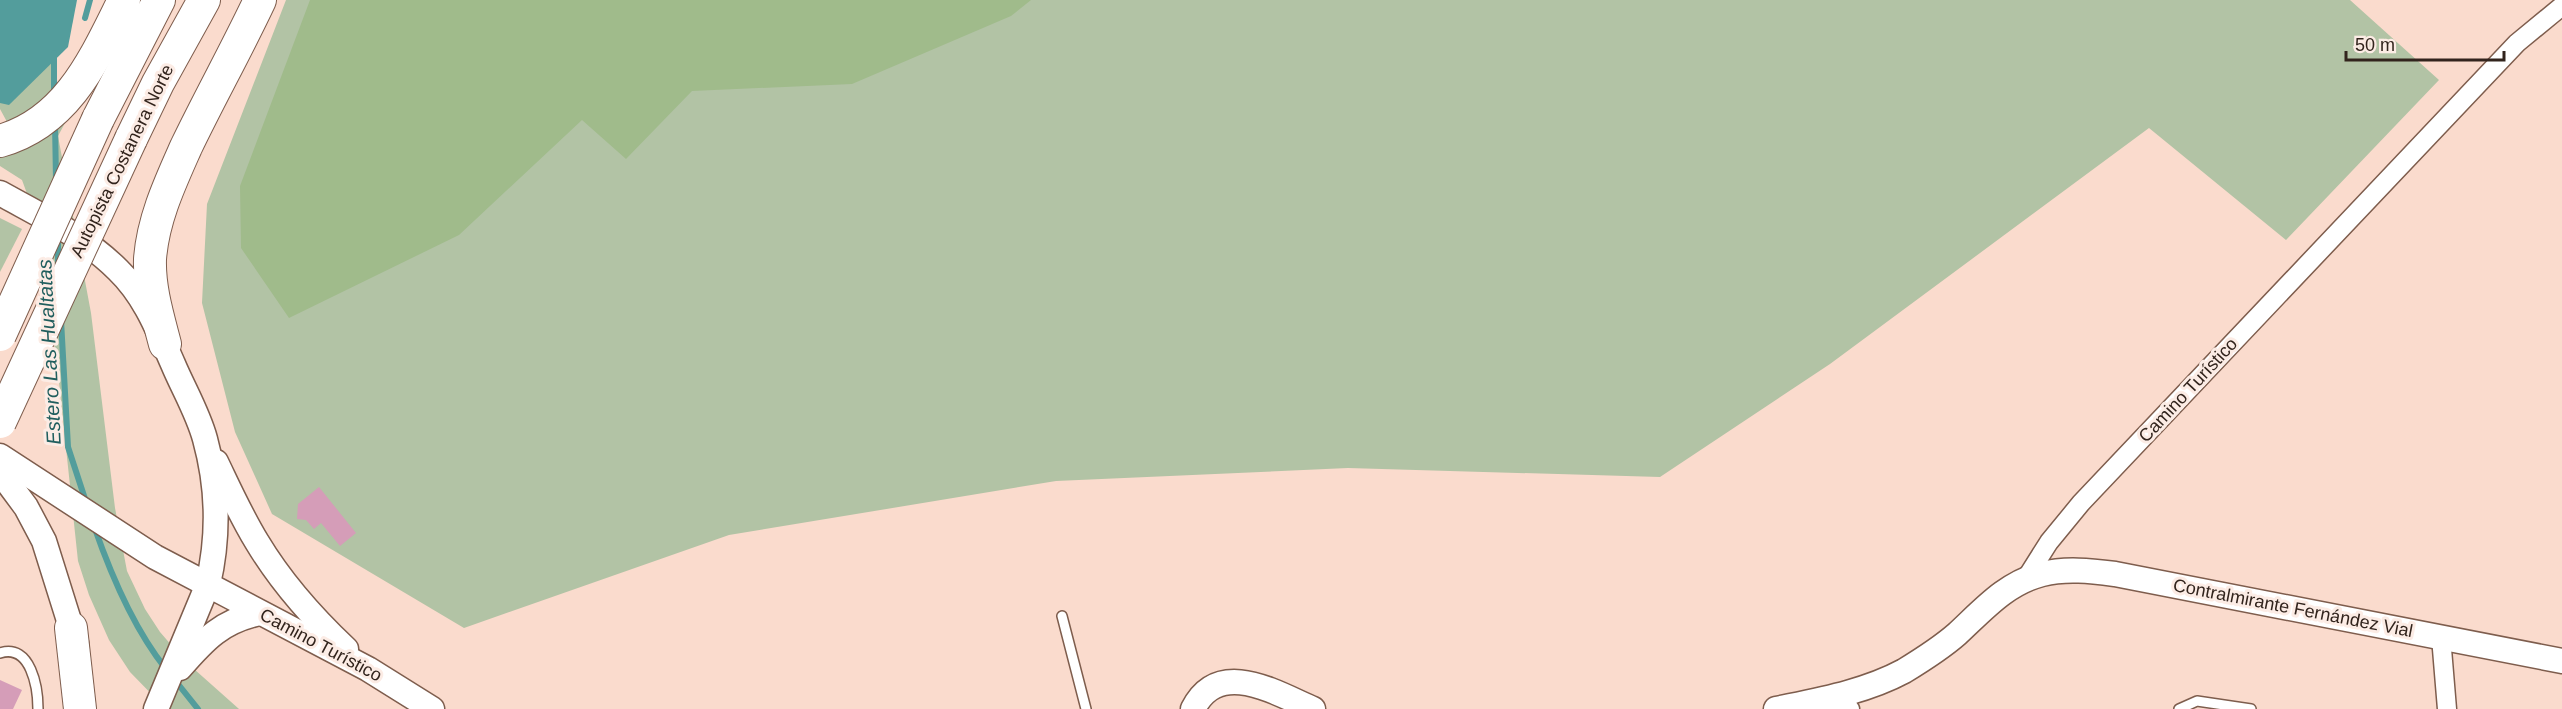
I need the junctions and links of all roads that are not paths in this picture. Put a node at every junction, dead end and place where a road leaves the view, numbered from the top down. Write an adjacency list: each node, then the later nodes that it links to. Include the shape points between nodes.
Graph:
1 (124, 0): 6 (highway, via 96,57 61,106 26,130)
2 (159, 0): 8 (highway, Autopista Costanera Norte, bridge, via 98,119)
3 (204, 0): 10 (highway, Autopista Costanera Norte, bridge, via 158,83)
4 (260, 0): 9 (highway, via 195,128 158,214 152,240 151,279)
5 (2562, 6): 14 (street, Camino Turístico, via 2517,43 2089,494 2049,542)
6 (0, 141)
7 (0, 193): 9 (main road, bridge, via 104,256 134,287)
8 (0, 335)
9 (165, 345): 11 (main road)
10 (0, 422)
11 (204, 437): 15 (main road, via 216,520); 23 (main road, via 271,564 313,616)
12 (0, 456): 15 (main road, Camino Turístico, via 155,557)
13 (0, 471): 18 (main road, via 44,541)
14 (2025, 580): 19 (main road, Contralmirante Fernández Vial, via 2062,570 2090,571); 24 (main road, Camino Turístico, via 2000,594 1937,649 1902,672)
15 (208, 584): 16 (main road, Camino Turístico); 20 (main road)
16 (260, 613): 20 (main road); 23 (main road, Camino Turístico)
17 (1062, 616): 31 (lane)
18 (72, 628): 27 (highway); 28 (main road)
19 (2441, 637): 22 (main road, Contralmirante Fernández Vial); 39 (street)
20 (193, 638): 29 (main road)
21 (0, 653): 26 (lane, via 15,654 30,666)
22 (2562, 661)
23 (368, 669): 30 (main road, Camino Turístico)
24 (1869, 686): 25 (main road, Camino Turístico); 36 (street, via 1861,699)
25 (1822, 699): 34 (main road, Camino Turístico); 35 (street)
26 (38, 709)
27 (80, 709)
28 (96, 709)
29 (156, 709)
30 (432, 709)
31 (1086, 709)
32 (1193, 709): 33 (main road, via 1208,688 1237,682)
33 (1312, 709)
34 (1776, 709)
35 (1850, 709)
36 (1861, 709)
37 (2179, 709): 38 (lane, via 2197,701)
38 (2251, 709)
39 (2447, 709)

